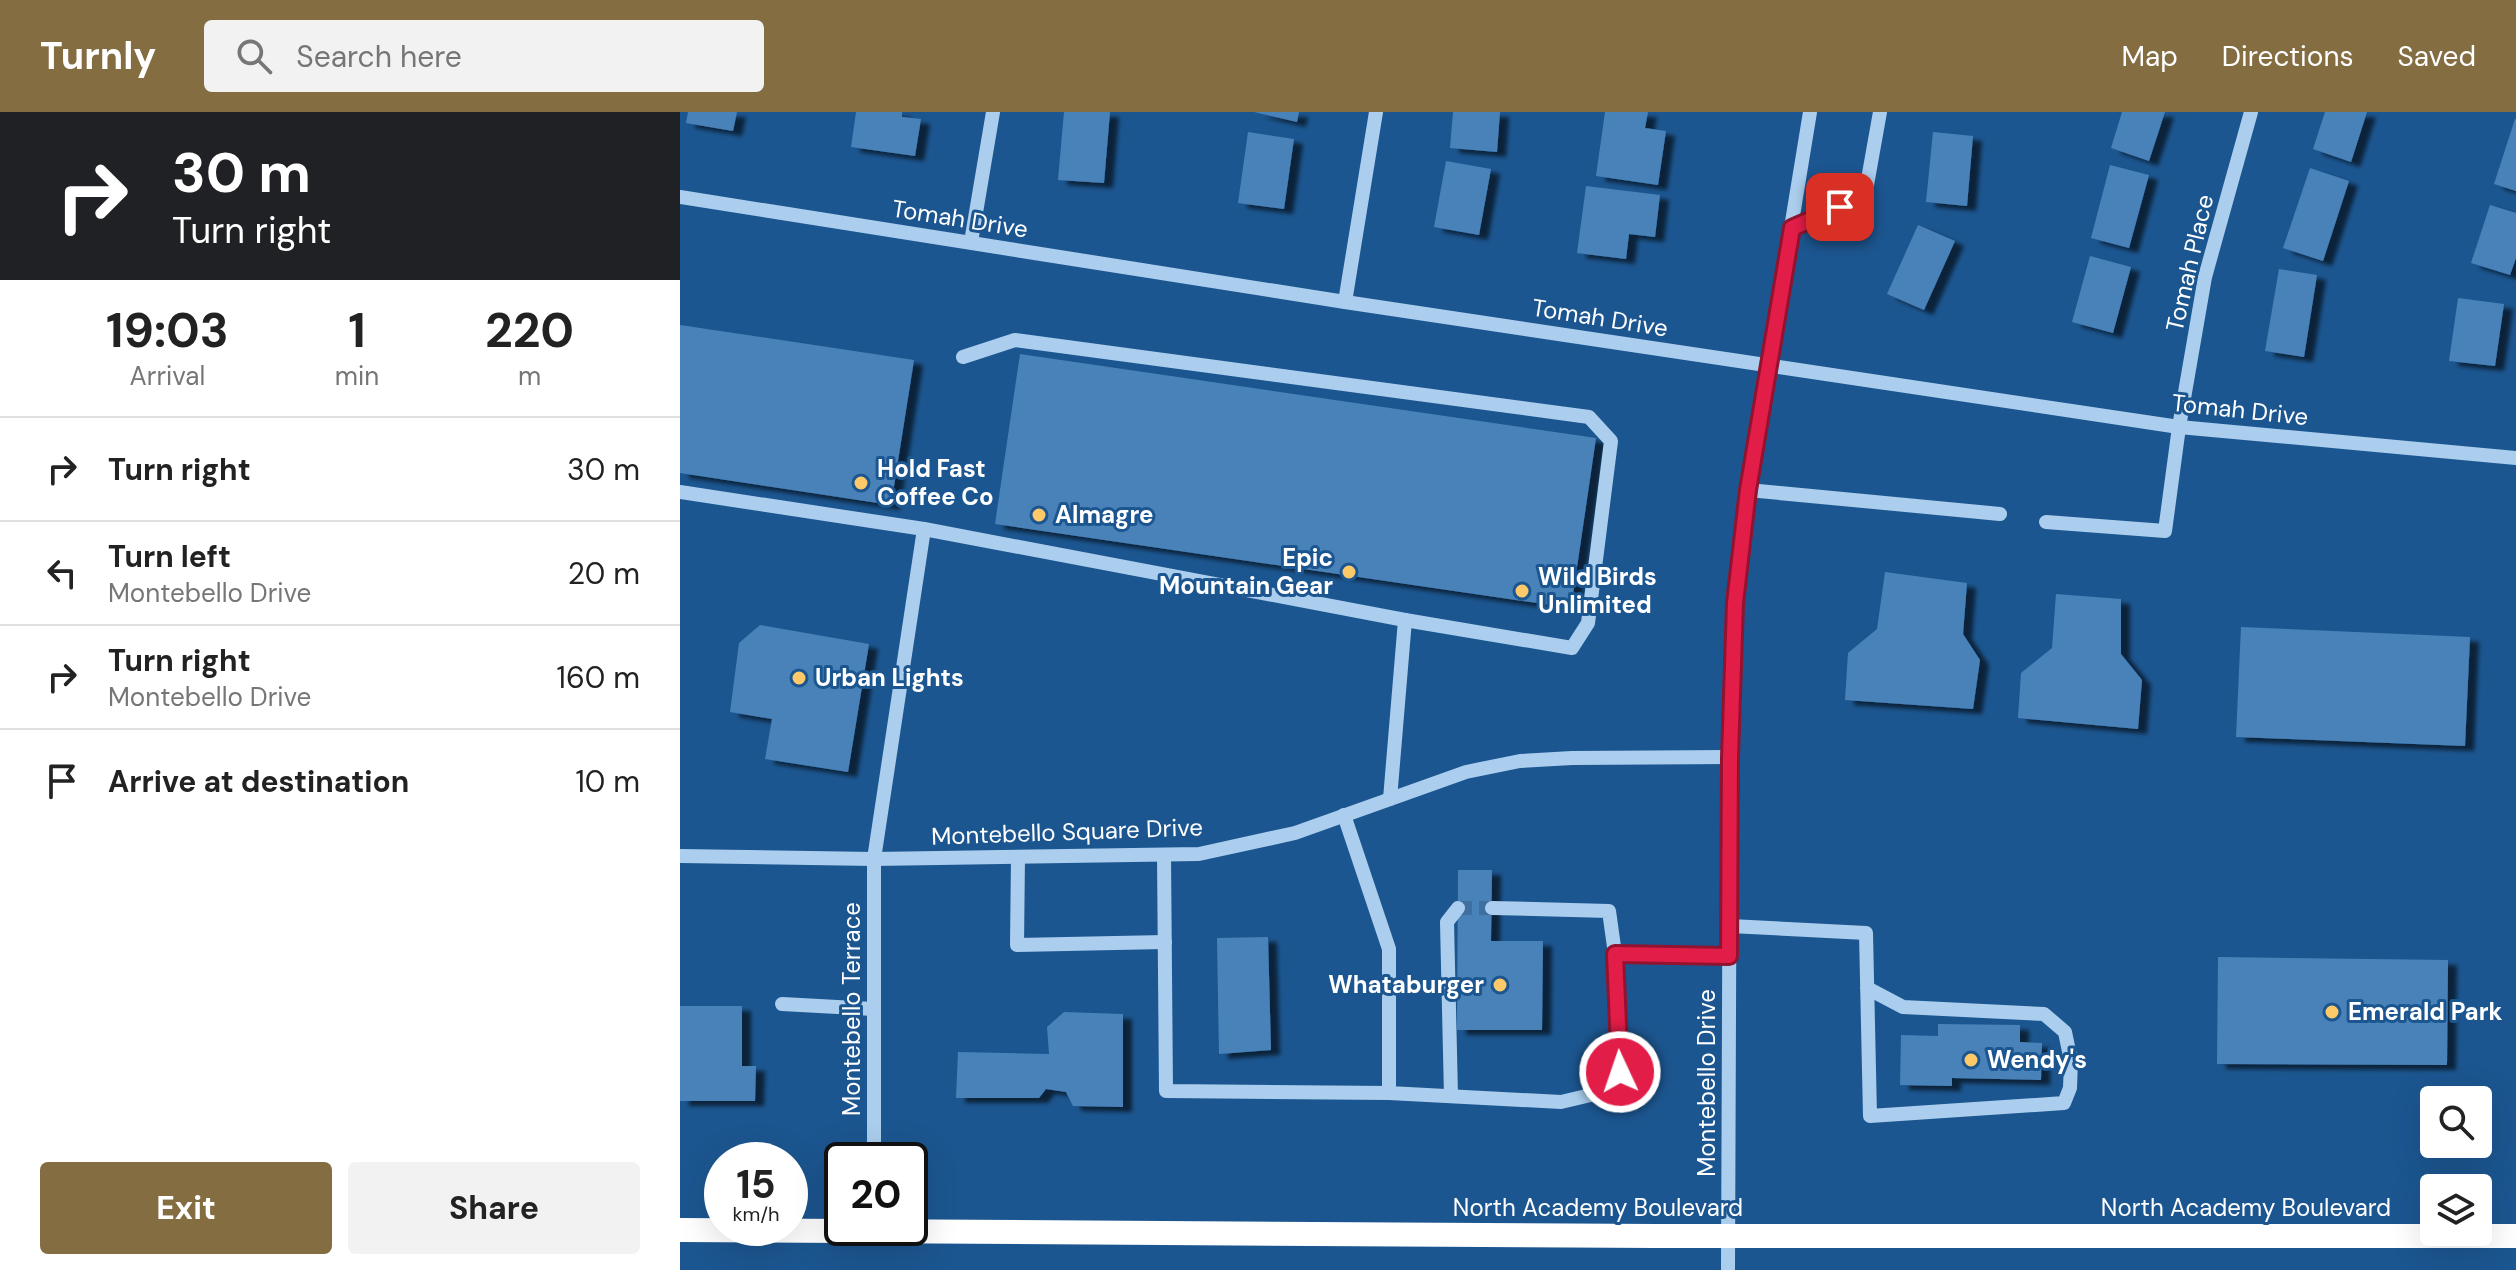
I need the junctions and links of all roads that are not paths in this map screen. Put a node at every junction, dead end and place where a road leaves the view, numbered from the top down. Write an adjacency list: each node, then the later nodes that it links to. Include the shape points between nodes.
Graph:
1 (993, 112): 8 (street)
2 (1376, 112): 9 (street)
3 (1810, 112): 7 (street, Montebello Drive)
4 (1880, 112): 7 (street, via 1865,196)
5 (2251, 112): 12 (street, Tomah Place, via 2205,277)
6 (680, 197): 8 (street, Tomah Drive)
7 (1792, 228): 11 (street, Montebello Drive)
8 (971, 242): 9 (street, Tomah Drive)
9 (1345, 302): 11 (street, Tomah Drive)
10 (963, 357): 19 (street, via 1015,340 1589,417 1611,441 1588,623 1572,648)
11 (1770, 365): 12 (street, Tomah Drive); 14 (street, Montebello Drive)
12 (2179, 427): 13 (street, Tomah Drive); 17 (street, Tomah Place, via 2165,531)
13 (2516, 458)
14 (1748, 490): 16 (street); 20 (street, Montebello Drive, via 1735,603)
15 (680, 492): 18 (street)
16 (2000, 514)
17 (2046, 522)
18 (924, 529): 19 (street); 26 (street, Montebello Terrace)
19 (1405, 620): 21 (street)
20 (1730, 757): 21 (street, Montebello Square Drive, via 1520,761 1466,772); 29 (street, Montebello Drive)
21 (1390, 799): 22 (street, Montebello Square Drive)
22 (1344, 815): 23 (street, Montebello Square Drive, via 1246,844); 36 (street, via 1389,949)
23 (1164, 855): 25 (street, Montebello Square Drive); 30 (street)
24 (680, 856): 26 (street, Montebello Square Drive)
25 (1018, 857): 26 (street, Montebello Square Drive); 30 (street, via 1017,945)
26 (874, 859): 35 (street, Montebello Terrace)
27 (1458, 908): 37 (street, via 1447,922)
28 (1492, 908): 31 (street, via 1609,911)
29 (1730, 926): 32 (street, Montebello Drive); 33 (street, via 1866,933)
30 (1165, 942): 36 (street, via 1166,1091)
31 (1615, 954): 32 (street); 37 (street, via 1620,1072 1599,1093 1561,1102)
32 (1729, 956): 42 (street, Montebello Drive)
33 (1867, 988): 33 (street, via 1870,1116 2064,1103 2071,1061 2065,1032 2044,1014 1903,1007)
34 (782, 1004): 35 (street)
35 (874, 1009): 38 (street, Montebello Terrace)
36 (1389, 1093): 37 (street)
37 (1451, 1096)
38 (874, 1142)
39 (680, 1230): 40 (highway, North Academy Boulevard)
40 (824, 1230)
41 (928, 1230): 42 (highway, North Academy Boulevard)
42 (1729, 1236): 43 (highway, North Academy Boulevard); 44 (street, Montebello Drive)
43 (2516, 1236)
44 (1728, 1270)

